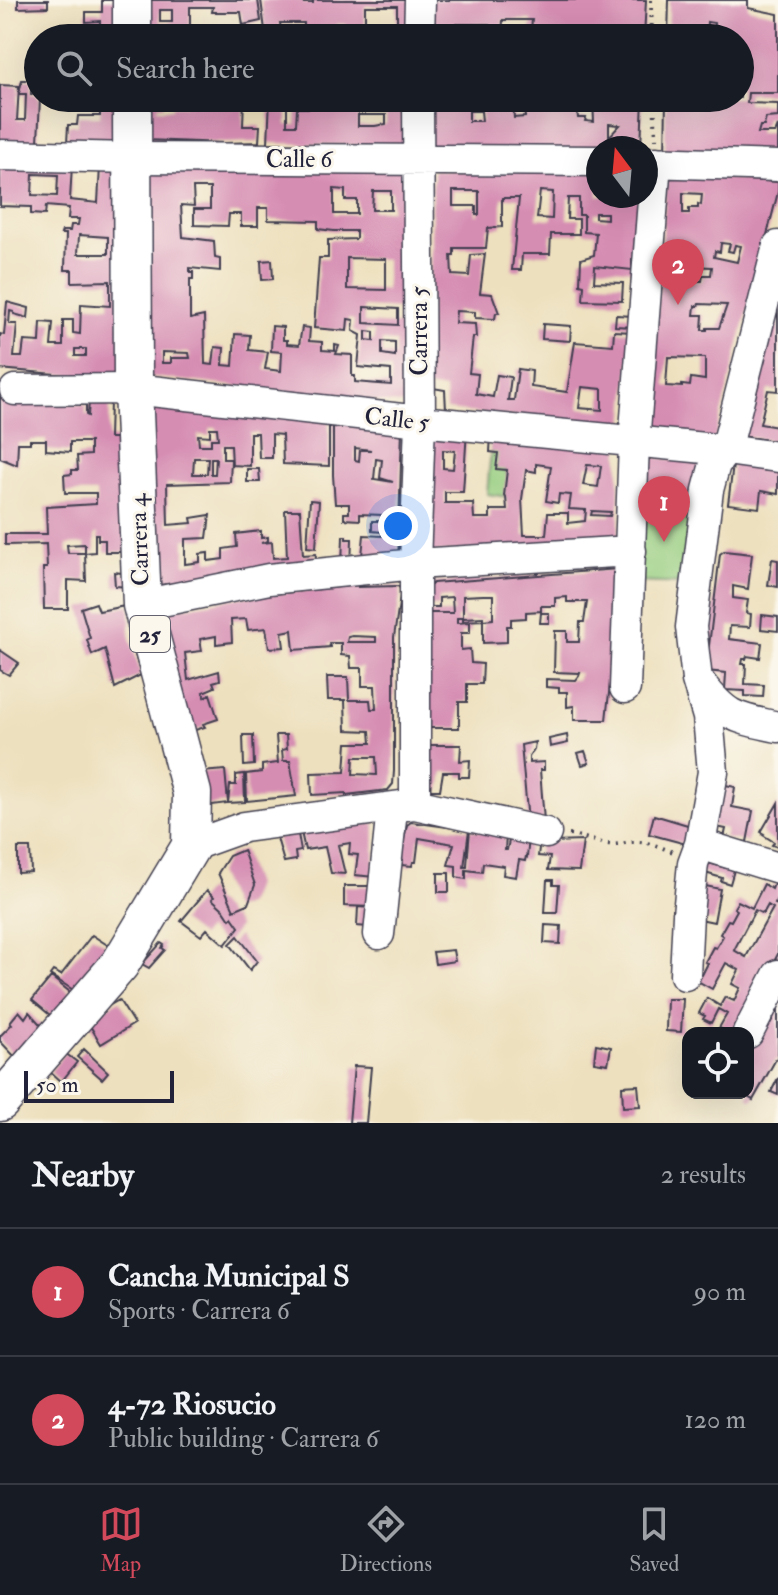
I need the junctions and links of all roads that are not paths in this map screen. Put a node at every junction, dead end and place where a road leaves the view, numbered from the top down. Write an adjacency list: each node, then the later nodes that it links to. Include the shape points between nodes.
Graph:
1 (132, 0): 3 (main road)
2 (420, 0): 4 (street)
3 (132, 24)
4 (419, 24)
5 (132, 112): 8 (main road, Carrera 4 / 25)
6 (418, 112): 9 (street, Carrera 5)
7 (0, 155): 8 (street, Calle 6)
8 (133, 158): 9 (street, Calle 6); 15 (main road, Carrera 4 / 25)
9 (417, 159): 10 (street, Calle 6); 17 (street, Carrera 5)
10 (586, 161)
11 (658, 162): 12 (street)
12 (778, 166)
13 (648, 208): 18 (street)
14 (778, 246): 19 (street)
15 (133, 389): 16 (street, Calle 5); 17 (street, Calle 5); 23 (main road, Carrera 4 / 25)
16 (15, 390)
17 (420, 421): 18 (street, Calle 5); 22 (street, Carrera 5)
18 (634, 443): 19 (street, Calle 5); 21 (street)
19 (726, 450): 20 (street, Calle 5); 24 (street, via 715,464 708,490 698,563 691,627)
20 (778, 457)
21 (631, 551): 22 (street); 25 (street)
22 (415, 564): 23 (street, via 269,579); 27 (street, Carrera 5)
23 (142, 605): 29 (main road, Carrera 4 / 25, via 192,793)
24 (697, 680): 26 (street, via 731,715); 30 (street, via 708,717 713,772)
25 (625, 688)
26 (778, 727)
27 (404, 806): 28 (street); 29 (street, via 244,827); 32 (street, Carrera 5)
28 (546, 833)
29 (191, 846): 36 (main road, Carrera 4 / 25, via 120,964)
30 (696, 854): 31 (street); 33 (street)
31 (778, 868)
32 (379, 934)
33 (685, 975)
34 (778, 975): 35 (street)
35 (751, 1027)
36 (0, 1102)

